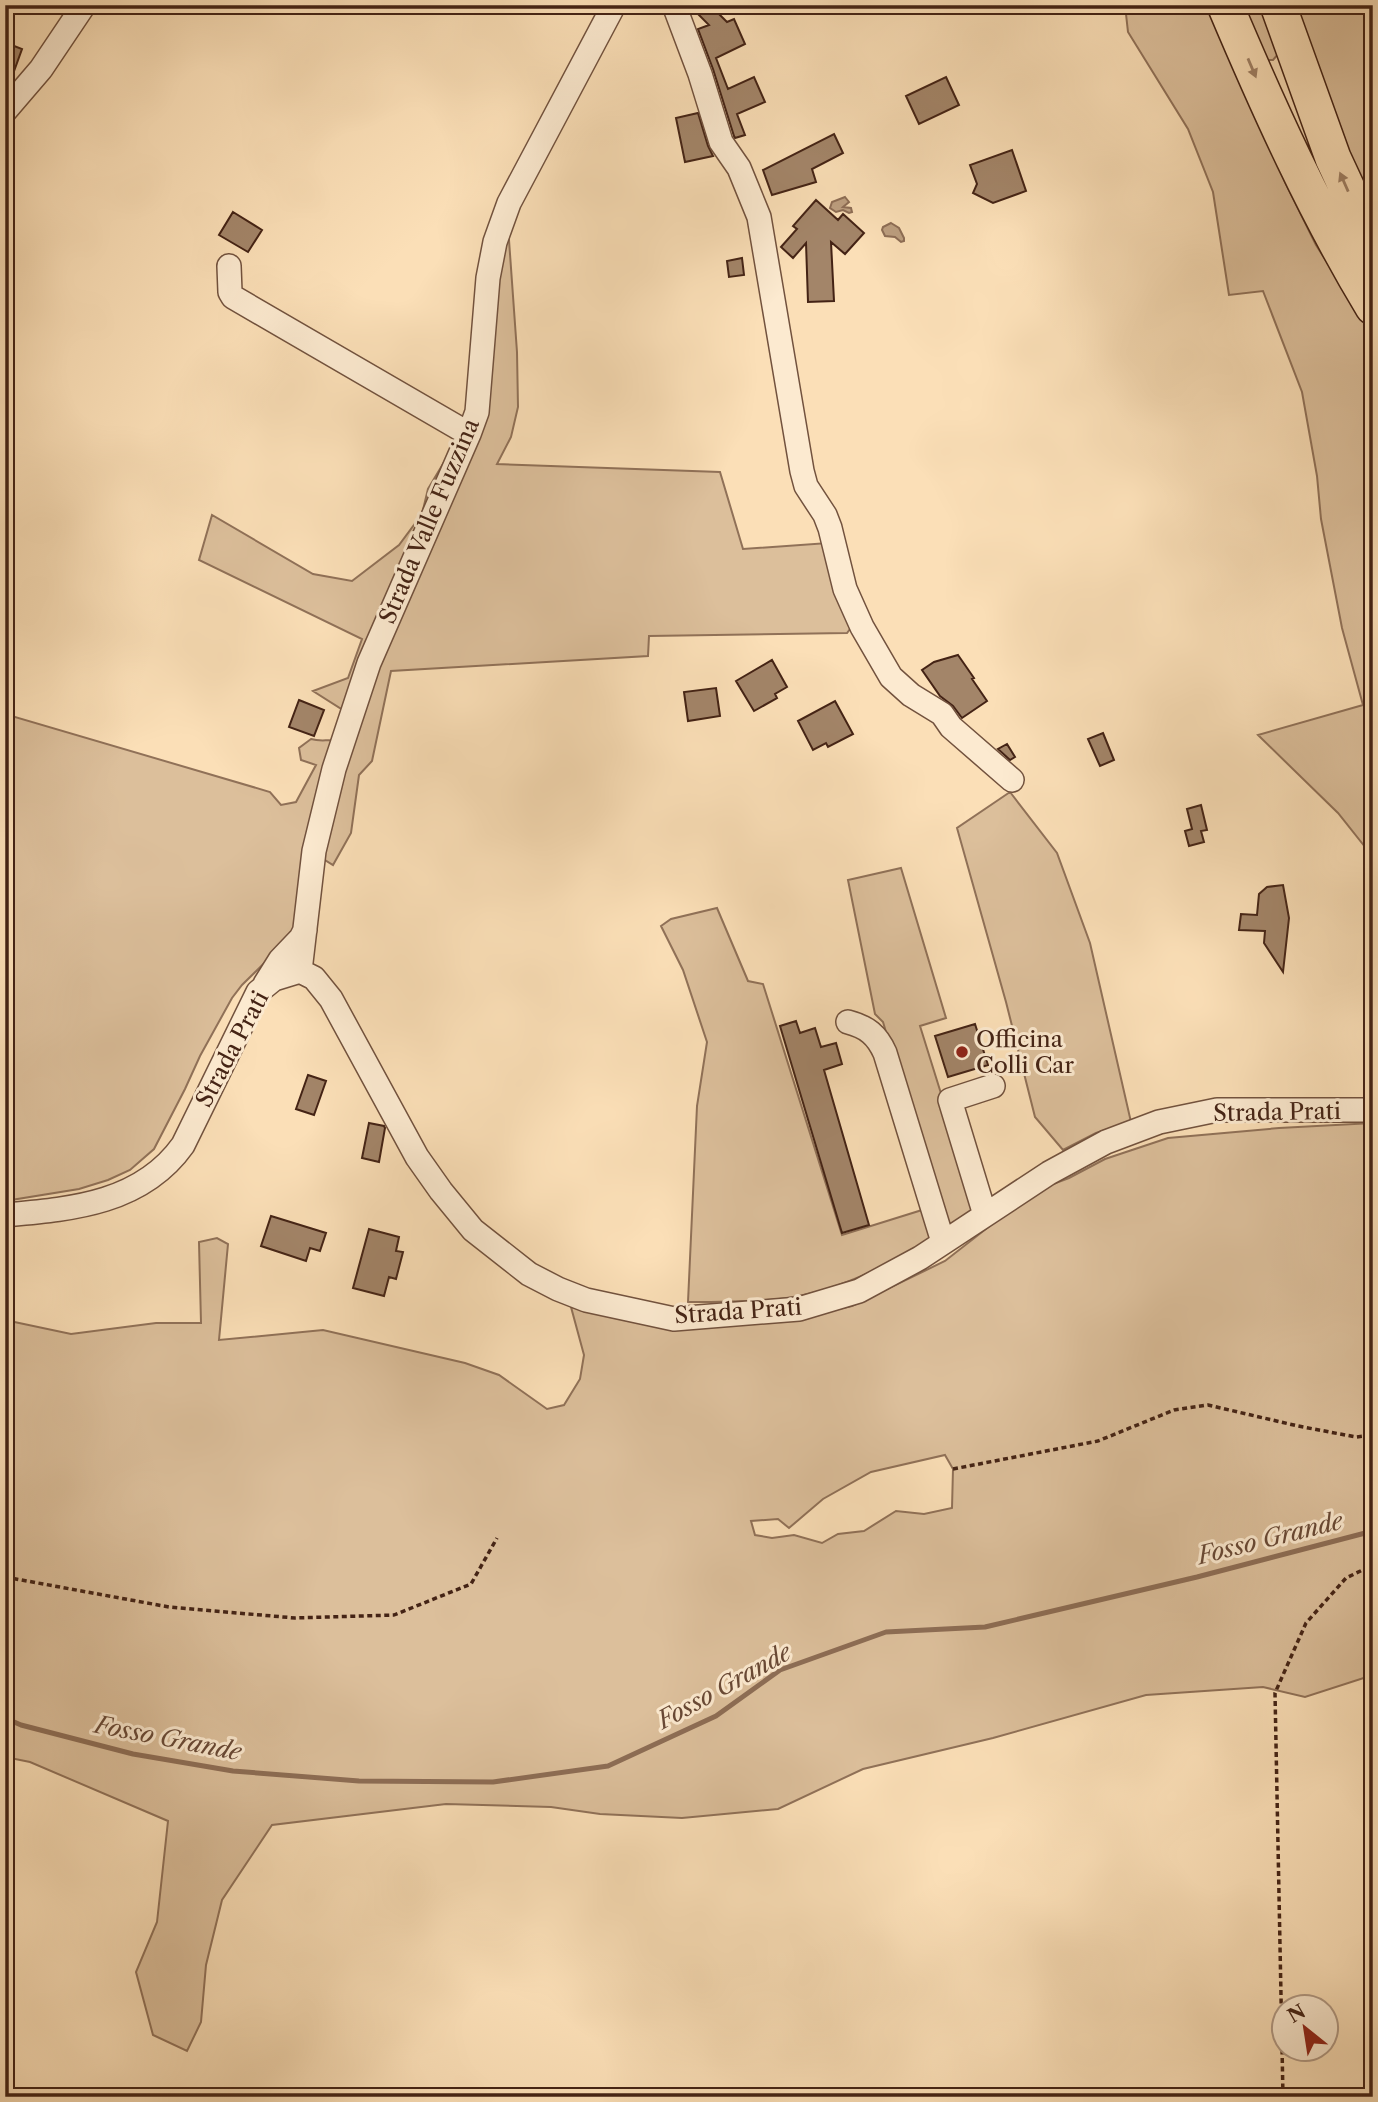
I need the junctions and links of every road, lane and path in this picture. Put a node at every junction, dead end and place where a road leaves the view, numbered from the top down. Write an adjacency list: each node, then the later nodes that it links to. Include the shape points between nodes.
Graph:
1 (84, 5): 6 (street)
2 (614, 5): 10 (street, Strada Valle Fuzzina, via 509,203 495,243 477,412)
3 (674, 5): 11 (street, via 721,142 739,168 759,217 802,471 830,528 845,589 891,677 942,714)
4 (1226, 5): 9 (highway, one-way to 9, via 1319,211)
5 (1278, 5): 7 (highway, one-way to 5, via 1333,158)
6 (5, 111)
7 (1373, 244)
8 (229, 266): 10 (street, via 233,297)
9 (1373, 307)
10 (469, 434): 12 (street, Strada Valle Fuzzina, via 369,663 334,769 314,851)
11 (1012, 780)
12 (305, 930): 13 (street, Strada Valle Fuzzina); 14 (street); 15 (street, Strada Valle Fuzzina)
13 (300, 971): 14 (street, Strada Prati); 15 (street, Strada Prati, via 314,978)
14 (265, 984): 19 (street, Strada Prati, via 249,1007 183,1145 157,1172 94,1204)
15 (331, 999): 21 (street, Strada Prati, via 417,1157 441,1191 473,1230 529,1274 558,1289 586,1300 674,1319 799,1309 859,1291)
16 (848, 1022): 21 (street, via 864,1026 886,1053)
17 (993, 1086): 20 (street, via 950,1100)
18 (1373, 1110): 20 (street, Strada Prati, via 1217,1110 1159,1122 1106,1142 1049,1172)
19 (5, 1215)
20 (985, 1215): 21 (street, Strada Prati)
21 (943, 1242)
22 (1373, 1435): 23 (path, via 1356,1437 1208,1405 1174,1410 1098,1441)
23 (953, 1469)
24 (497, 1538): 26 (path, via 471,1584 394,1615 295,1618 169,1607)
25 (1373, 1565): 27 (path, via 1346,1578 1306,1623 1275,1693)
26 (5, 1577)
27 (1283, 2097)

